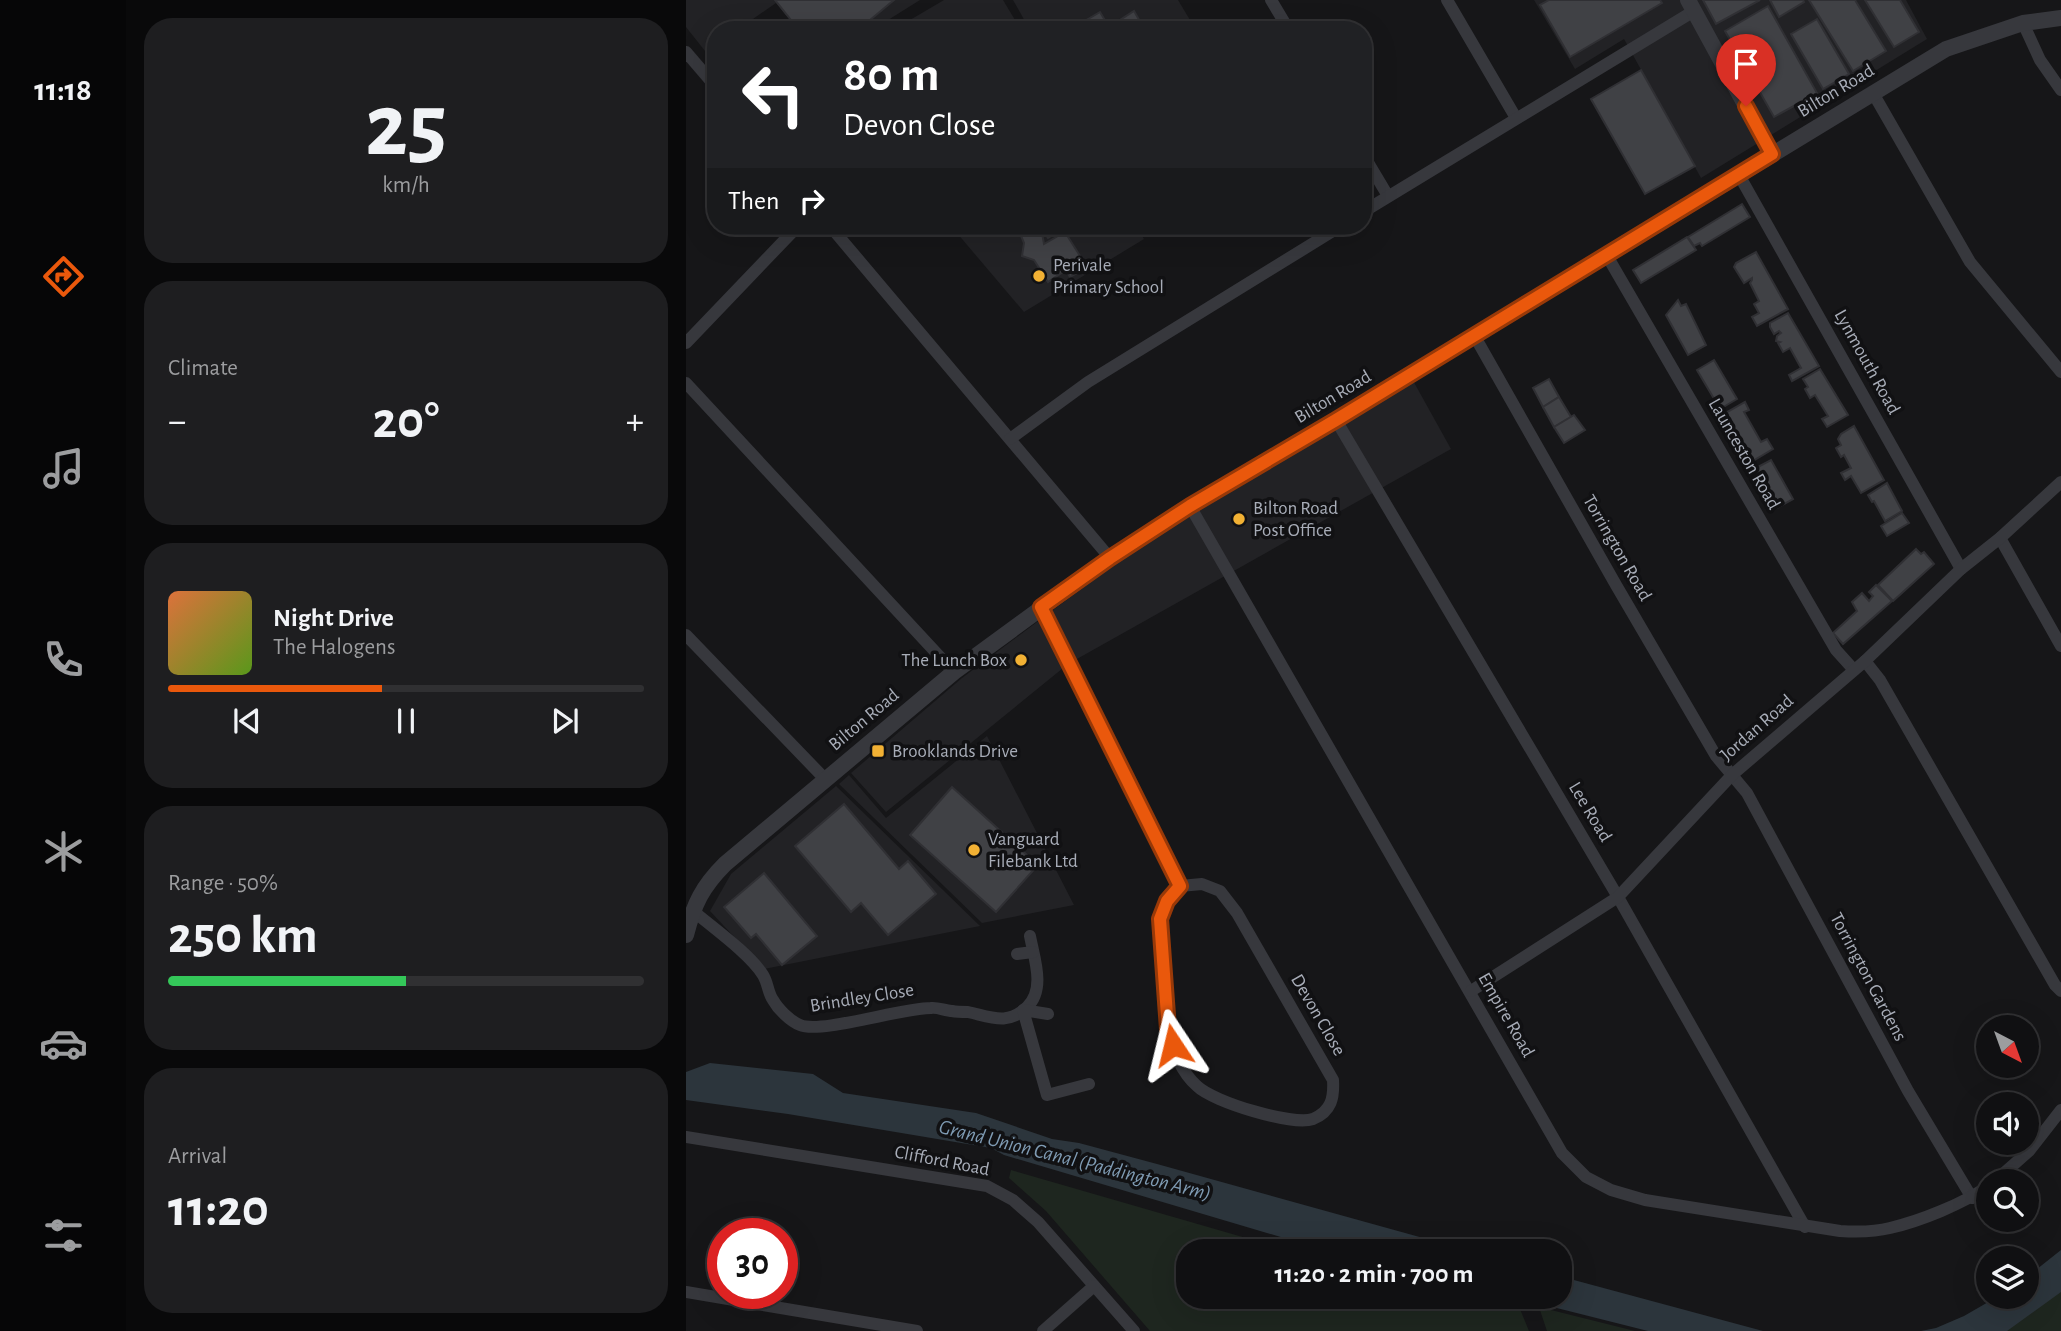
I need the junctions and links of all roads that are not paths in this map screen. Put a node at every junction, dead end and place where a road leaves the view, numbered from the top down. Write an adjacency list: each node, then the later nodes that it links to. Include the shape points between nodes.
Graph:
1 (1271, 0): 5 (street)
2 (1447, 0): 11 (street)
3 (1691, 5): 11 (street); 12 (street)
4 (2061, 18): 6 (street, Bilton Road)
5 (1284, 21)
6 (2022, 23): 9 (street); 10 (street, Bilton Road, via 1945,49)
7 (686, 52): 8 (street)
8 (707, 76)
9 (2061, 90)
10 (1873, 93): 12 (street, Bilton Road); 23 (street, via 1970,262)
11 (1516, 118): 15 (street)
12 (1772, 154): 14 (street, Bilton Road)
13 (1372, 169): 15 (street)
14 (1739, 175): 20 (street, Bilton Road); 31 (street, Lynmouth Road)
15 (1388, 196): 16 (street)
16 (1372, 206)
17 (789, 235): 22 (street)
18 (838, 235): 26 (street)
19 (1326, 235): 26 (street, via 1088,382)
20 (1606, 254): 21 (street, Bilton Road); 36 (street, Launceston Road, via 1836,650)
21 (1474, 335): 25 (street, Bilton Road); 38 (street, Torrington Road, via 1716,756)
22 (686, 343)
23 (2061, 372)
24 (686, 383): 37 (street)
25 (1336, 420): 28 (street, Bilton Road); 41 (street, Lee Road)
26 (1010, 439): 30 (street)
27 (2061, 482): 29 (street, Jordan Road)
28 (1190, 506): 30 (street, Bilton Road); 47 (street, Empire Road)
29 (2000, 538): 31 (street, Jordan Road); 34 (street)
30 (1110, 558): 32 (street, Bilton Road)
31 (1961, 569): 35 (street, Jordan Road)
32 (1041, 607): 37 (street, Bilton Road); 40 (street)
33 (686, 635): 39 (street)
34 (2061, 646)
35 (1865, 661): 36 (street, Jordan Road); 48 (street)
36 (1854, 670): 38 (street, Jordan Road)
37 (954, 672): 39 (street, Bilton Road)
38 (1732, 775): 41 (street, Jordan Road); 56 (street, Torrington Gardens, via 1747,793 1908,1091)
39 (826, 780): 42 (street, Bilton Road, via 725,864)
40 (1180, 886): 40 (street, Devon Close, via 1202,884 1220,891 1333,1080 1334,1096 1326,1110 1313,1119 1297,1121 1224,1102 1198,1087 1178,1060 1168,1029 1160,919)
41 (1618, 897): 47 (street, Jordan Road); 57 (street, Lee Road)
42 (689, 906): 43 (street, Bilton Road); 49 (street, Brindley Close, via 756,967 772,999 799,1025 813,1028 934,1007 997,1020)
43 (686, 935)
44 (1030, 936): 45 (street)
45 (1033, 952): 46 (street); 49 (street, via 1037,990)
46 (1017, 954)
47 (1471, 991): 57 (street, Empire Road, via 1562,1153 1586,1177 1611,1191 1645,1200)
48 (2061, 991)
49 (1023, 1010): 50 (street); 51 (street, via 1047,1095)
50 (1048, 1014)
51 (1088, 1084)
52 (2061, 1110): 54 (street)
53 (686, 1137): 58 (street, Clifford Road, via 986,1186 1013,1200 1038,1222)
54 (2009, 1169)
55 (1976, 1195): 56 (street, Empire Road)
56 (1972, 1198): 57 (street, Empire Road, via 1889,1229 1863,1232)
57 (1805, 1227)
58 (1094, 1286): 61 (street); 62 (street, Clifford Road)
59 (686, 1292): 60 (street)
60 (917, 1331)
61 (1043, 1331)
62 (1134, 1331)

